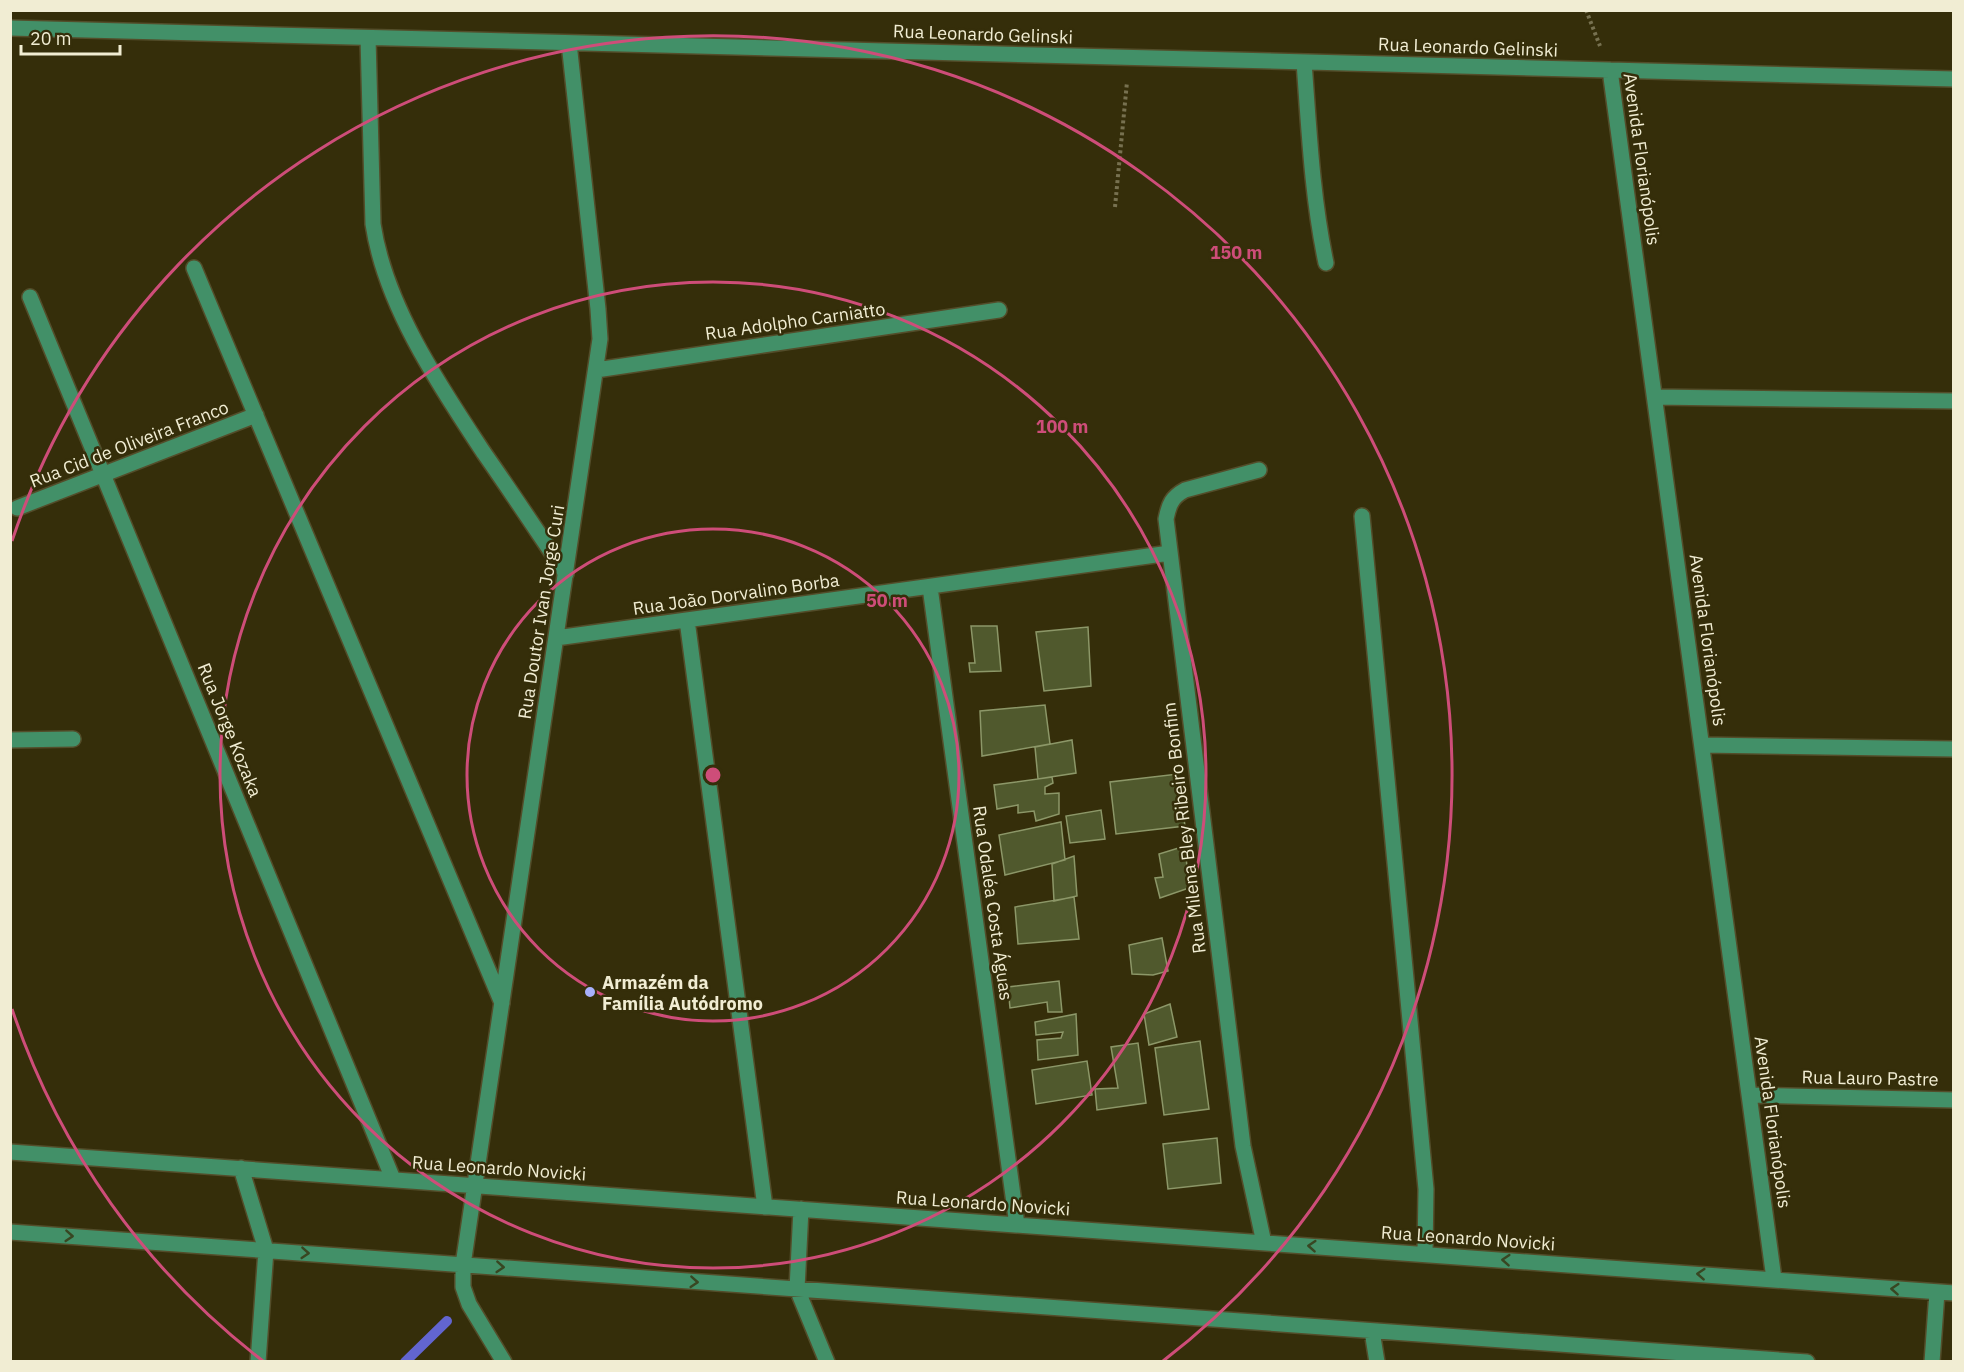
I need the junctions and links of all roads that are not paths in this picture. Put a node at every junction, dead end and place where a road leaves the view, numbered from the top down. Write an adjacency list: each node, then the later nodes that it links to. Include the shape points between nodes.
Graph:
1 (10, 28): 2 (street, Rua Leonardo Gelinski)
2 (368, 38): 3 (street, Rua Leonardo Gelinski); 20 (street, via 377,251 429,367)
3 (569, 43): 4 (street, Rua Leonardo Gelinski); 11 (street, Rua Doutor Ivan Jorge Curi, via 598,309)
4 (1304, 62): 5 (street, Rua Leonardo Gelinski); 7 (street, via 1318,228)
5 (1610, 70): 6 (street, Rua Leonardo Gelinski); 12 (street, Avenida Florianópolis)
6 (1953, 79)
7 (1326, 263)
8 (194, 268): 14 (street)
9 (30, 297): 16 (street, Rua Jorge Kozaka)
10 (999, 310): 11 (street, Rua Adolpho Carniatto)
11 (596, 370): 20 (street, Rua Doutor Ivan Jorge Curi)
12 (1655, 397): 13 (street); 26 (street, Avenida Florianópolis)
13 (1953, 401)
14 (256, 415): 16 (street, Rua Cid de Oliveira Franco); 28 (street)
15 (1259, 470): 19 (street, Rua Milena Bley Ribeiro Bonfim, via 1174,496 1166,519)
16 (104, 475): 17 (street, Rua Cid de Oliveira Franco); 33 (street, Rua Jorge Kozaka)
17 (17, 508)
18 (1362, 516): 41 (street, via 1426,1189)
19 (1170, 553): 21 (street, Rua João Dorvalino Borba); 39 (street, Rua Milena Bley Ribeiro Bonfim, via 1243,1146)
20 (566, 574): 23 (street, Rua Doutor Ivan Jorge Curi)
21 (930, 587): 22 (street, Rua João Dorvalino Borba); 37 (street, Rua Odaléa Costa Águas)
22 (687, 620): 23 (street, Rua João Dorvalino Borba); 35 (street)
23 (556, 638): 28 (street, Rua Doutor Ivan Jorge Curi)
24 (73, 739): 25 (street)
25 (10, 740)
26 (1702, 745): 27 (street); 29 (street, Avenida Florianópolis)
27 (1953, 749)
28 (502, 1002): 34 (street, Rua Doutor Ivan Jorge Curi)
29 (1749, 1095): 30 (street, Rua Lauro Pastre); 43 (street, Avenida Florianópolis)
30 (1953, 1100)
31 (10, 1152): 32 (street, Rua Leonardo Novicki)
32 (241, 1168): 33 (street, Rua Leonardo Novicki); 40 (street)
33 (393, 1179): 34 (street, Rua Leonardo Novicki)
34 (476, 1186): 35 (street, Rua Leonardo Novicki); 42 (street, Rua Doutor Ivan Jorge Curi)
35 (765, 1207): 36 (street, Rua Leonardo Novicki)
36 (801, 1209): 37 (street, Rua Leonardo Novicki); 44 (street)
37 (1017, 1225): 39 (street, Rua Leonardo Novicki)
38 (10, 1232): 40 (street, one-way to 40)
39 (1264, 1243): 41 (street, Rua Leonardo Novicki, one-way to 39)
40 (266, 1250): 42 (street, one-way to 42); 49 (street)
41 (1425, 1254): 43 (street, Rua Leonardo Novicki, one-way to 41)
42 (463, 1265): 44 (street, one-way to 44); 50 (street, Rua Doutor Ivan Jorge Curi, via 463,1287 469,1304)
43 (1774, 1280): 45 (street, Rua Leonardo Novicki, one-way to 43)
44 (797, 1289): 47 (street); 51 (street)
45 (1937, 1292): 46 (street, Rua Leonardo Novicki); 54 (street)
46 (1953, 1293)
47 (1372, 1331): 48 (street); 52 (street)
48 (1785, 1361): 53 (street)
49 (258, 1362)
50 (504, 1362)
51 (827, 1362)
52 (1377, 1362)
53 (1807, 1362)
54 (1932, 1362)

